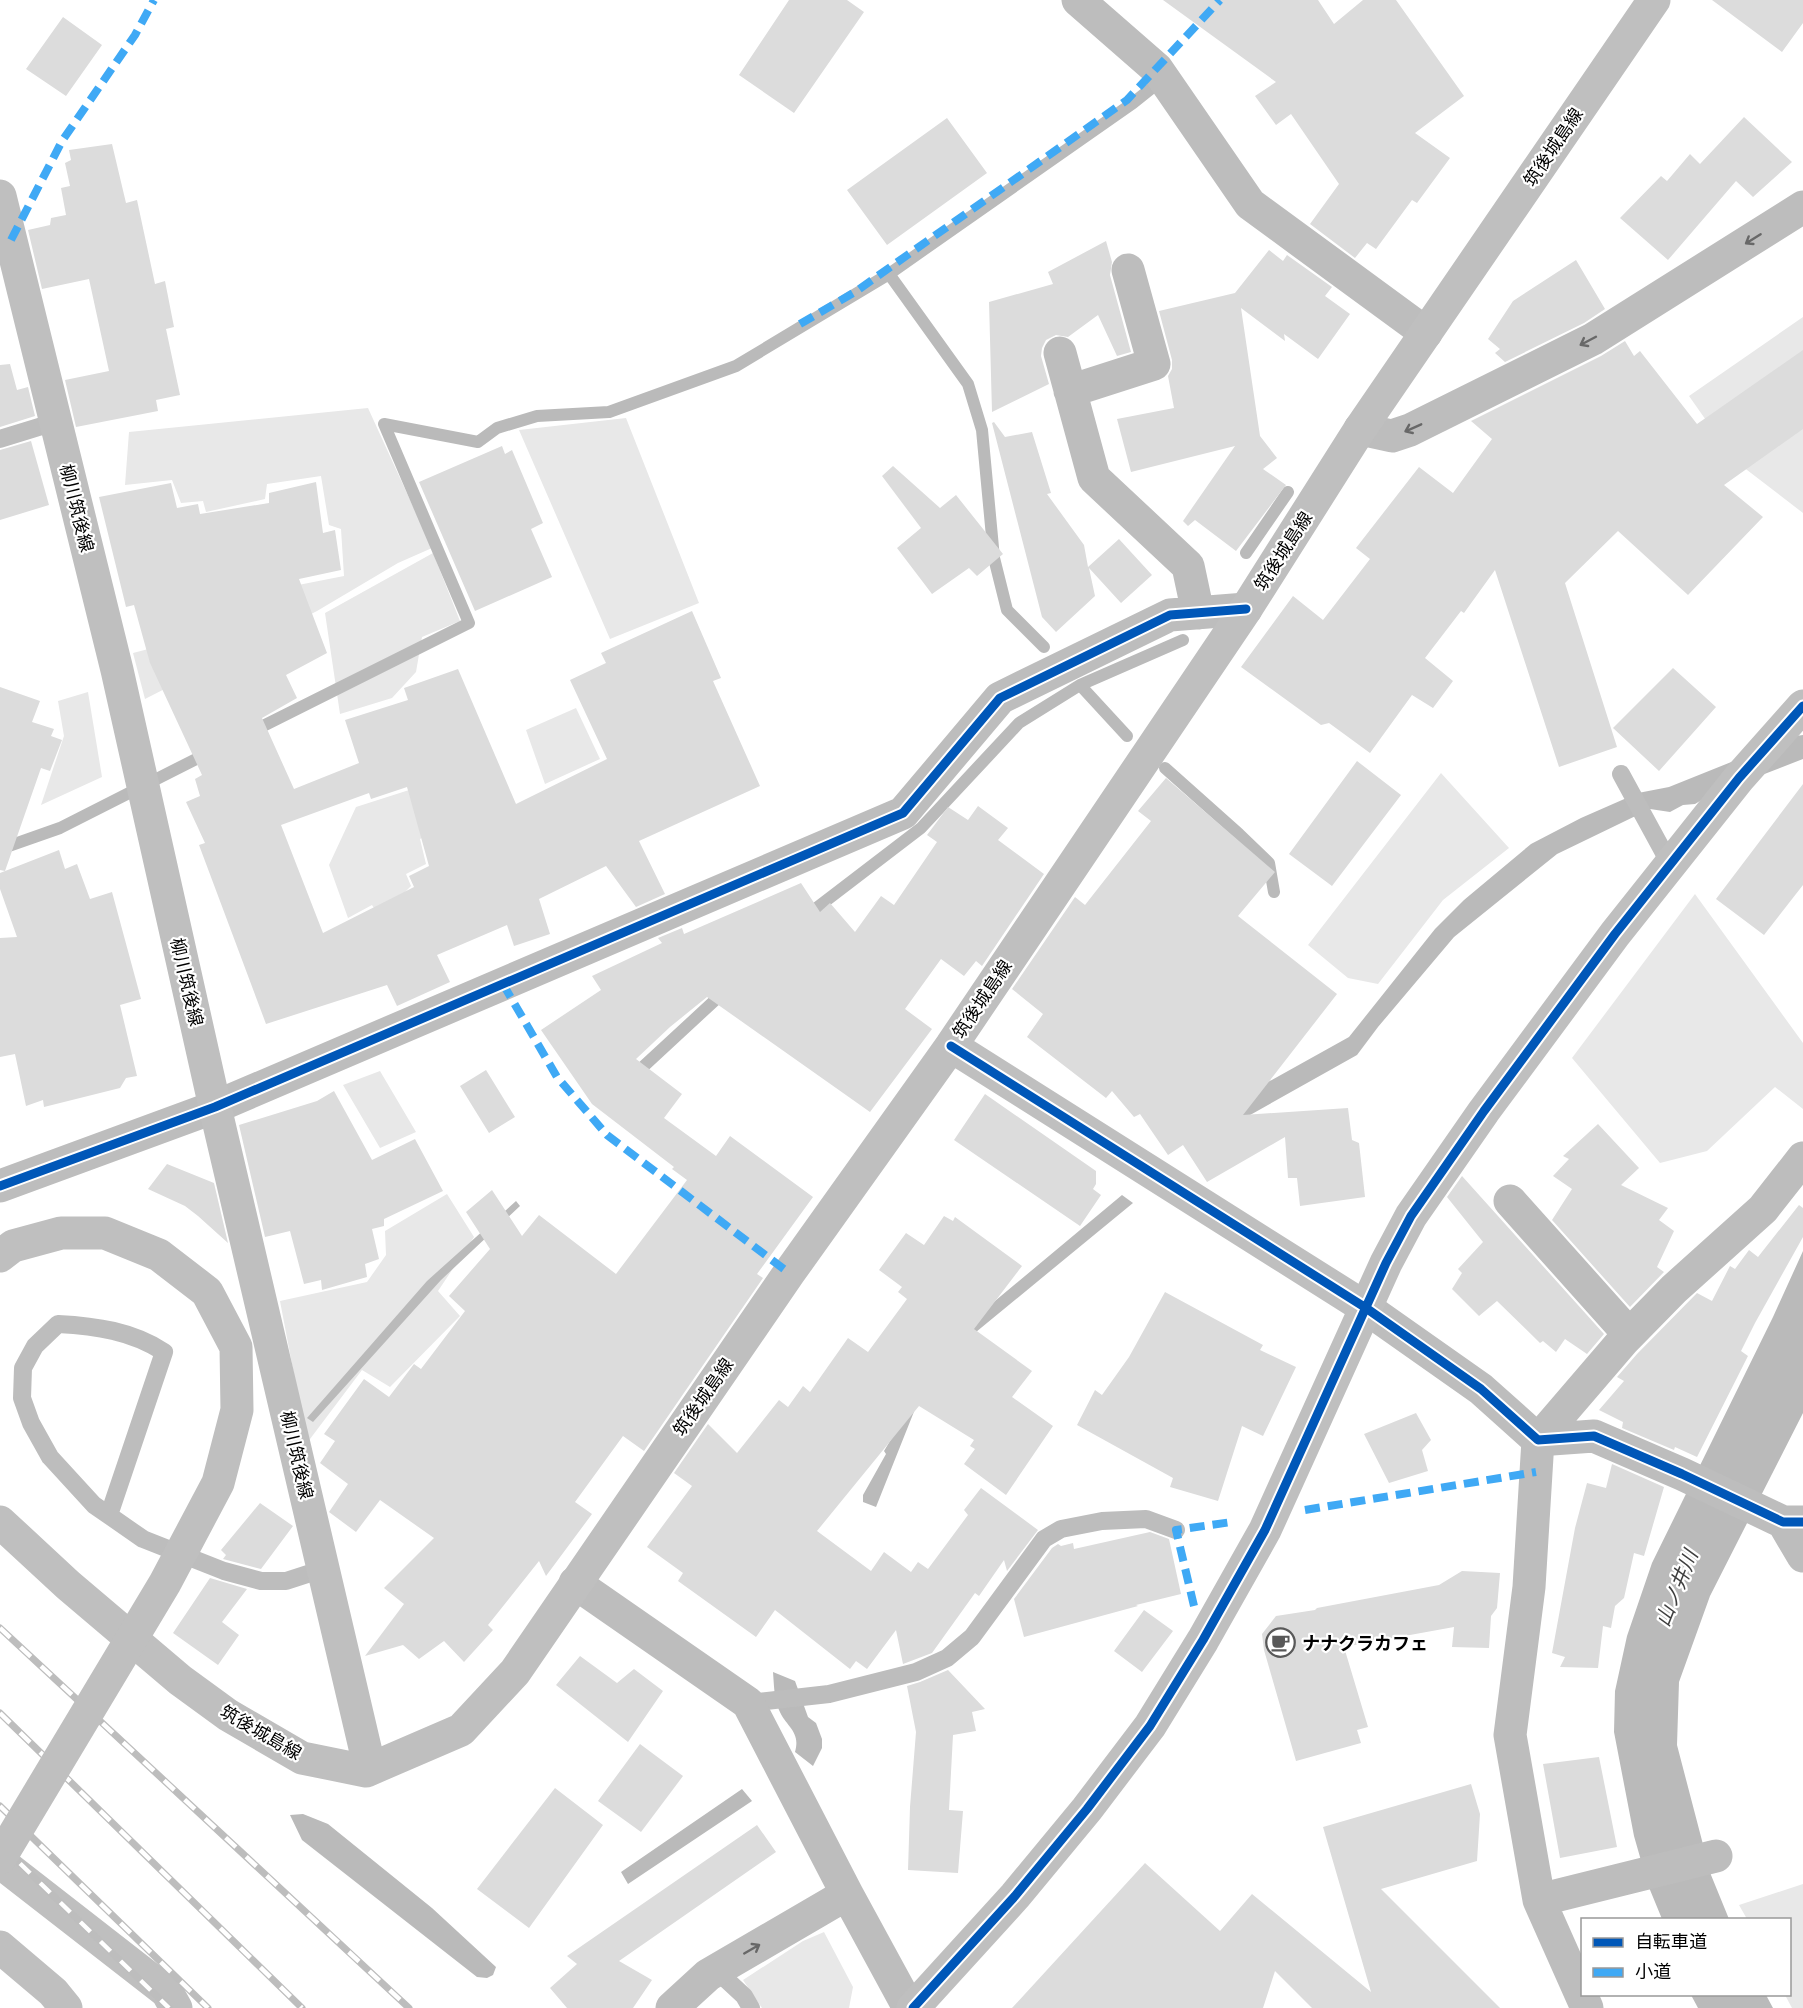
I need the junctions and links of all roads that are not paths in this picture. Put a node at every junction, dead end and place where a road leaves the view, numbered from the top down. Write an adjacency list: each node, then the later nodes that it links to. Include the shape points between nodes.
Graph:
1 (1078, 0): 6 (street, via 1157,69 1250,204)
2 (1654, 0): 6 (main road, 筑後城島線)
3 (0, 196): 9 (main road, 柳川筑後線)
4 (1803, 207): 10 (street, one-way to 10, via 1593,339 1410,430 1392,436)
5 (1128, 270): 8 (street, via 1154,364)
6 (1426, 333): 10 (main road, 筑後城島線)
7 (1060, 353): 8 (street)
8 (1070, 391): 13 (street, via 1094,478 1188,566)
9 (55, 422): 11 (lane); 18 (main road, 柳川筑後線, via 117,670)
10 (1360, 429): 12 (main road, 筑後城島線)
11 (0, 439)
12 (1246, 609): 13 (street); 17 (main road, 筑後城島線)
13 (1198, 614): 18 (street, via 1170,615 1000,698 903,813)
14 (1803, 706): 16 (main road)
15 (1624, 780): 16 (lane)
16 (1670, 864): 23 (main road, via 1484,1111 1411,1216)
17 (951, 1046): 23 (main road); 32 (main road, 筑後城島線)
18 (215, 1107): 20 (street); 31 (main road, 柳川筑後線)
19 (1803, 1158): 24 (street, via 1763,1209)
20 (0, 1186)
21 (1510, 1201): 24 (street)
22 (0, 1256): 36 (main road, bridge, via 13,1246 61,1233 105,1233 159,1254 207,1292 236,1347 237,1410 218,1483 176,1563)
23 (1366, 1308): 25 (street, via 1481,1389); 47 (main road, via 1265,1530 1150,1726 1015,1896)
24 (1629, 1335): 25 (street)
25 (1538, 1440): 27 (street, via 1594,1436); 39 (street, via 1529,1587 1510,1735)
26 (109, 1515): 26 (lane, via 94,1505 50,1457 22,1398 23,1368 35,1346 58,1324 109,1329 148,1342 164,1352); 31 (lane, via 143,1539 261,1581 286,1581)
27 (1781, 1518): 30 (street)
28 (0, 1522): 34 (main road, 筑後城島線, via 68,1586 228,1715 302,1758)
29 (1176, 1530): 33 (lane, via 1146,1519 1102,1521 1062,1529 1044,1539 972,1637 947,1658 916,1672 830,1694)
30 (1803, 1556)
31 (323, 1569): 34 (main road, 柳川筑後線)
32 (575, 1583): 33 (street); 34 (main road, 筑後城島線, via 515,1672 461,1730)
33 (747, 1703): 38 (street)
34 (370, 1769)
35 (1716, 1856): 39 (street)
36 (0, 1858)
37 (0, 1862): 44 (main road, via 167,1992)
38 (847, 1894): 41 (street, one-way to 38); 47 (street)
39 (1539, 1900): 42 (street)
40 (0, 1947): 43 (main road)
41 (716, 1970): 45 (street); 46 (lane)
42 (1581, 1994)
43 (66, 2008)
44 (176, 2008)
45 (672, 2008)
46 (751, 2008)
47 (911, 2008)

